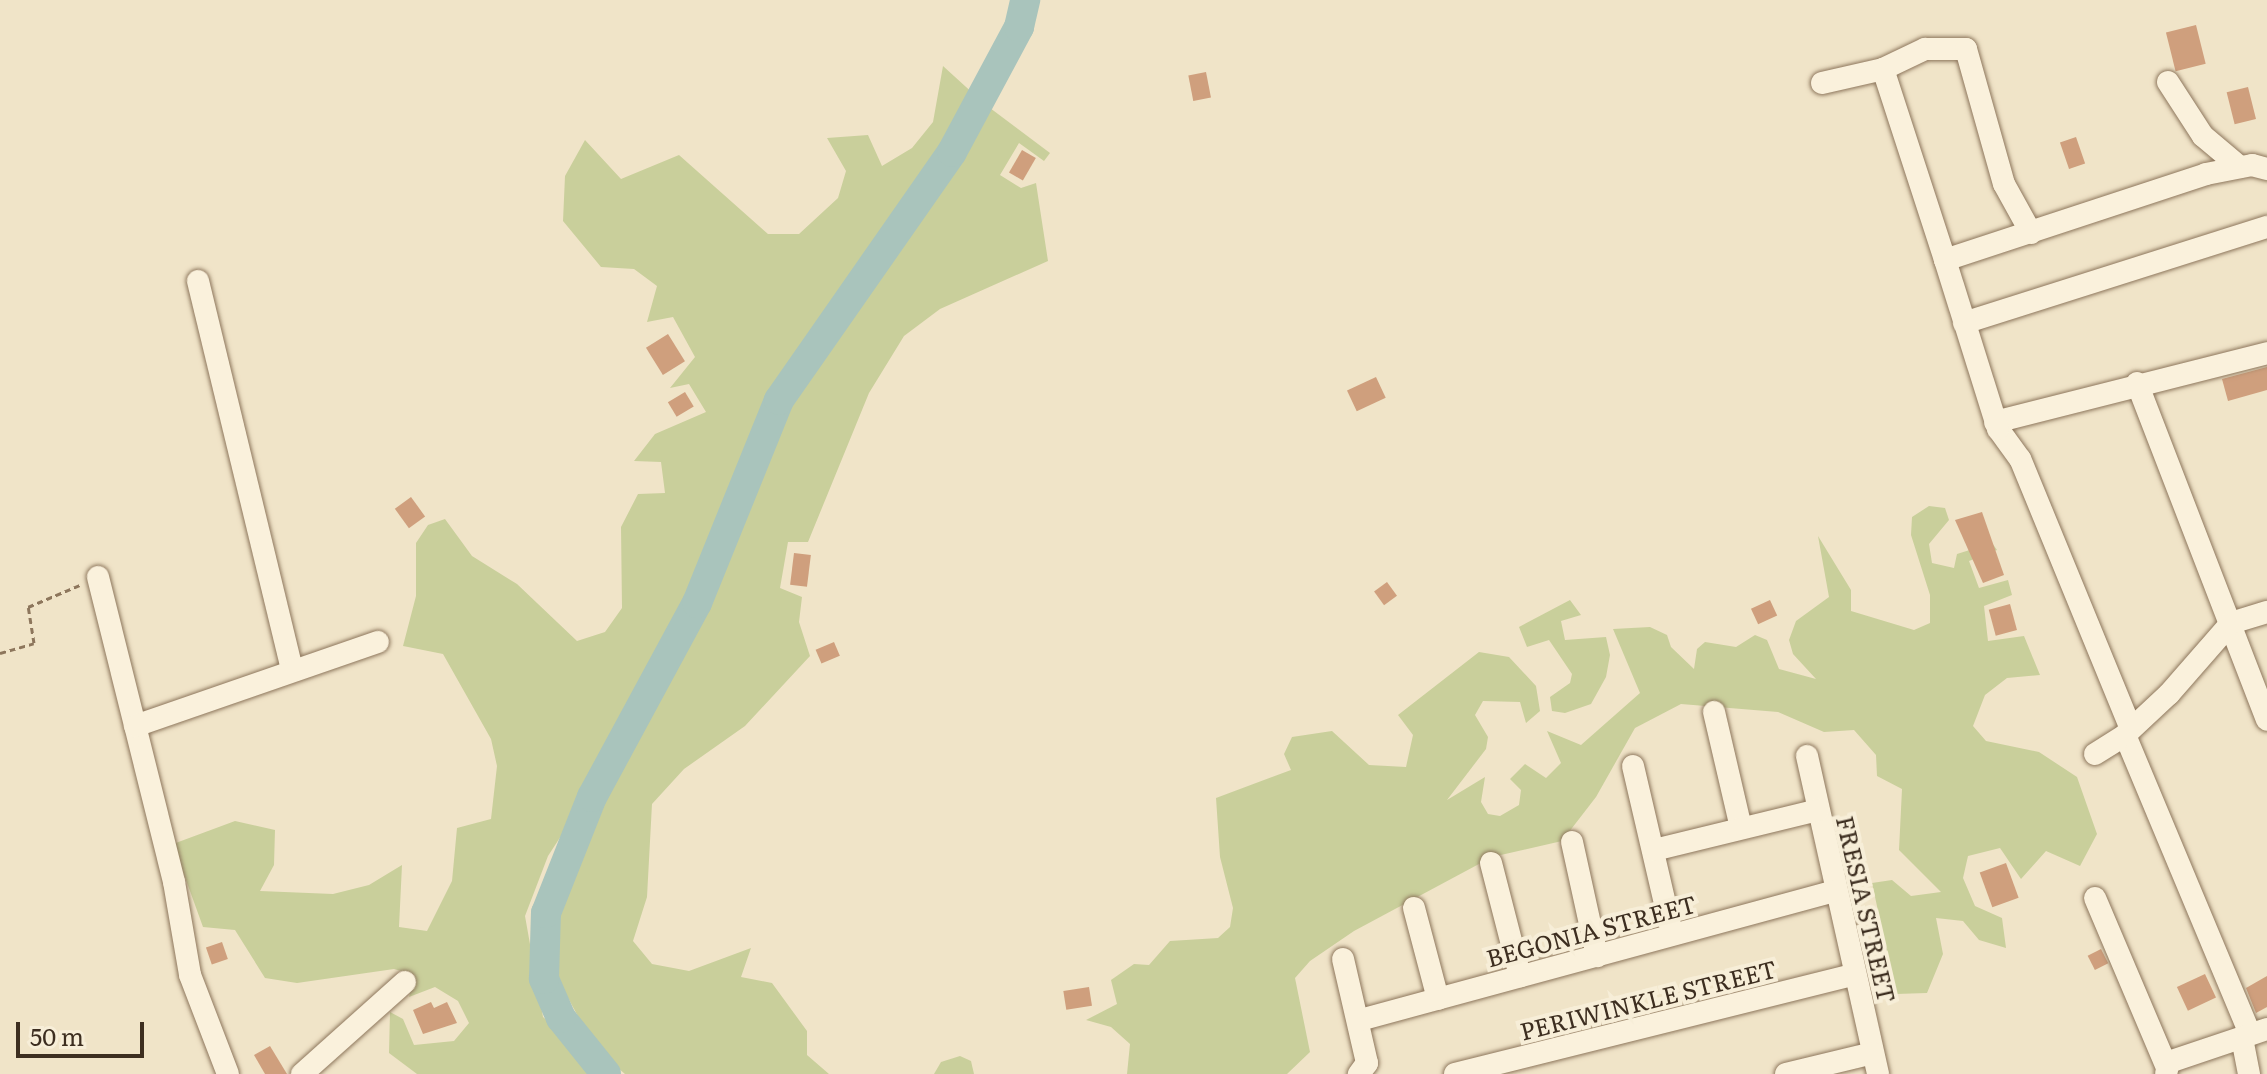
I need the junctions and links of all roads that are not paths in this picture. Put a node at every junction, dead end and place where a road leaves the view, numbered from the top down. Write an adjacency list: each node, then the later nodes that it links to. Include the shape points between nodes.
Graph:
1 (1883, 69): 3 (street); 7 (street, via 1925,49 1966,49 2004,184); 8 (street)
2 (2168, 82): 4 (street, via 2203,136)
3 (1822, 83)
4 (2240, 167): 5 (street); 7 (street)
5 (2267, 169)
6 (2267, 227): 10 (street)
7 (2031, 233): 8 (street)
8 (1945, 260): 10 (street)
9 (198, 281): 18 (street)
10 (1964, 323): 13 (street)
11 (2267, 353): 12 (street)
12 (2137, 383): 13 (street); 16 (street)
13 (1995, 422): 22 (street, via 2020,459)
14 (98, 577): 21 (street)
15 (2267, 612): 16 (street)
16 (2231, 623): 20 (street); 22 (street)
17 (378, 642): 18 (street)
18 (292, 671): 21 (street)
19 (1714, 712): 27 (street)
20 (2267, 720)
21 (135, 726): 45 (street, via 174,882 190,975)
22 (2128, 732): 23 (street); 42 (street)
23 (2095, 754)
24 (1807, 756): 26 (street, FRESIA STREET)
25 (1633, 766): 29 (street)
26 (1818, 810): 27 (street); 31 (street, FRESIA STREET)
27 (1741, 828): 29 (street)
28 (1572, 842): 35 (street)
29 (1654, 850): 34 (street)
30 (1491, 863): 38 (street)
31 (1836, 891): 34 (street, BEGONIA STREET); 37 (street, FRESIA STREET)
32 (2095, 898): 44 (street)
33 (1414, 908): 40 (street)
34 (1672, 934): 35 (street, BEGONIA STREET)
35 (1597, 956): 38 (street, BEGONIA STREET)
36 (1343, 959): 41 (street)
37 (1855, 974): 43 (street, FRESIA STREET); 48 (street, PERIWINKLE STREET)
38 (1520, 976): 40 (street, BEGONIA STREET)
39 (405, 982): 46 (street)
40 (1438, 999): 41 (street, BEGONIA STREET)
41 (1360, 1020): 47 (street, via 1367,1063)
42 (2253, 1034): 44 (street); 50 (street)
43 (1875, 1063): 49 (street)
44 (2166, 1070)
45 (228, 1074)
46 (302, 1074)
47 (1359, 1074)
48 (1455, 1074)
49 (1786, 1074)
50 (2249, 1074)

